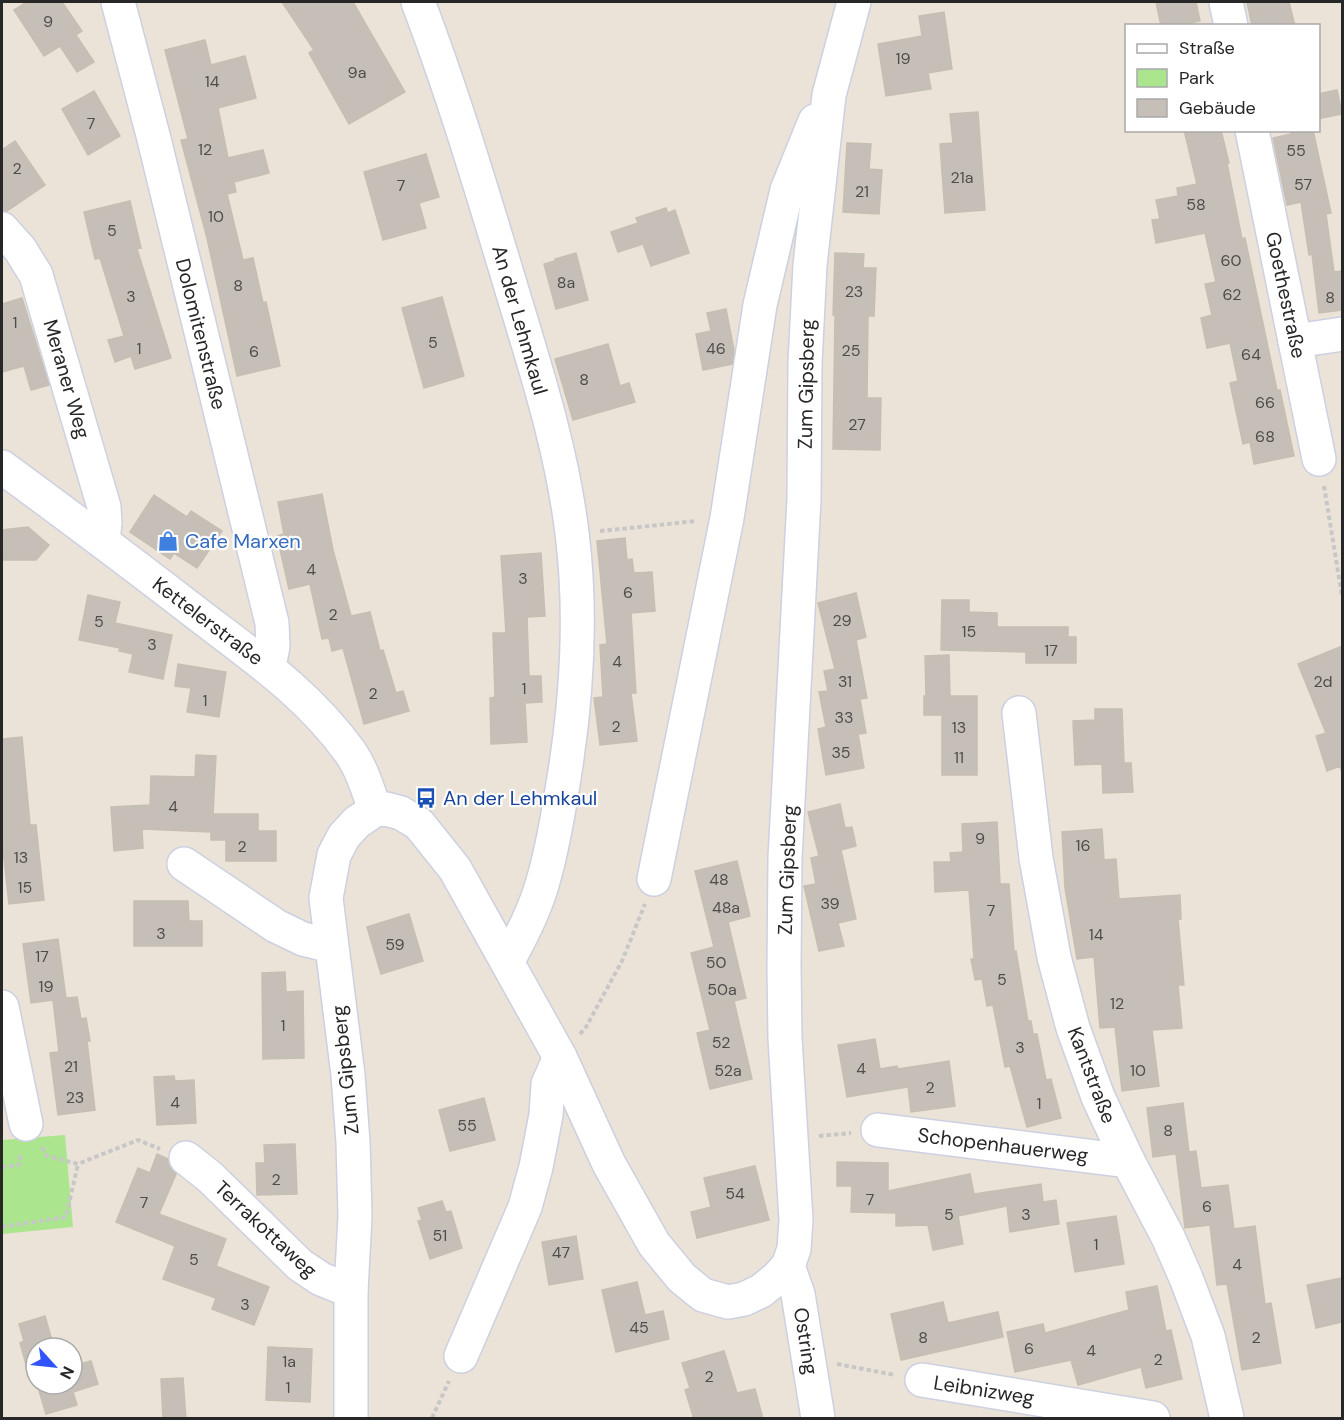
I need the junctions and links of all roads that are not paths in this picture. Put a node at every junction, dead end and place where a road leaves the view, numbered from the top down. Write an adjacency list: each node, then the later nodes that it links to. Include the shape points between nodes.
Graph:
1 (118, 2): 14 (street, Dolomitenstraße, via 272,623)
2 (418, 2): 20 (street, An der Lehmkaul, via 484,199 551,423 572,534 578,609 569,749 541,889)
3 (854, 2): 6 (street, Zum Gipsberg)
4 (1226, 2): 5 (street)
5 (1231, 24)
6 (829, 96): 18 (street, Zum Gipsberg, via 809,132 787,190 760,305 727,518); 27 (street, Zum Gipsberg, via 810,266 804,499 785,858 785,1027 796,1220)
7 (1252, 132): 10 (street, Goethestraße)
8 (2, 230): 13 (street, Meraner Weg, via 36,275 104,507)
9 (1342, 334): 10 (street)
10 (1295, 340): 11 (street, Goethestraße)
11 (1319, 459)
12 (2, 467): 13 (street, Kettelerstraße)
13 (103, 540): 14 (street, Kettelerstraße)
14 (269, 667): 16 (street, Kettelerstraße, via 302,697 350,752)
15 (1019, 713): 26 (street, Kantstraße, via 1036,858 1054,957 1073,1028)
16 (375, 810): 19 (street, Zum Gipsberg, via 344,836 334,855 326,898); 20 (street, via 402,813 419,824 455,869)
17 (184, 864): 19 (street, via 276,926)
18 (654, 879)
19 (331, 946): 28 (street, Zum Gipsberg, via 353,1142)
20 (508, 961): 22 (street)
21 (2, 1007): 23 (street)
22 (560, 1057): 27 (street, via 609,1164 654,1244 682,1278 702,1295 728,1302 761,1291); 29 (street, via 549,1084 536,1167 525,1207)
23 (26, 1124)
24 (878, 1130): 26 (street, Schopenhauerweg)
25 (186, 1158): 28 (street, Terrakottaweg, via 300,1265)
26 (1128, 1161): 34 (street, Kantstraße, via 1186,1278 1208,1336)
27 (788, 1266): 32 (street, Ostring, via 798,1294)
28 (351, 1291): 31 (street, Zum Gipsberg)
29 (460, 1356)
30 (922, 1380): 33 (street, Leibnizweg)
31 (351, 1419)
32 (818, 1419)
33 (1153, 1419)
34 (1227, 1419)

